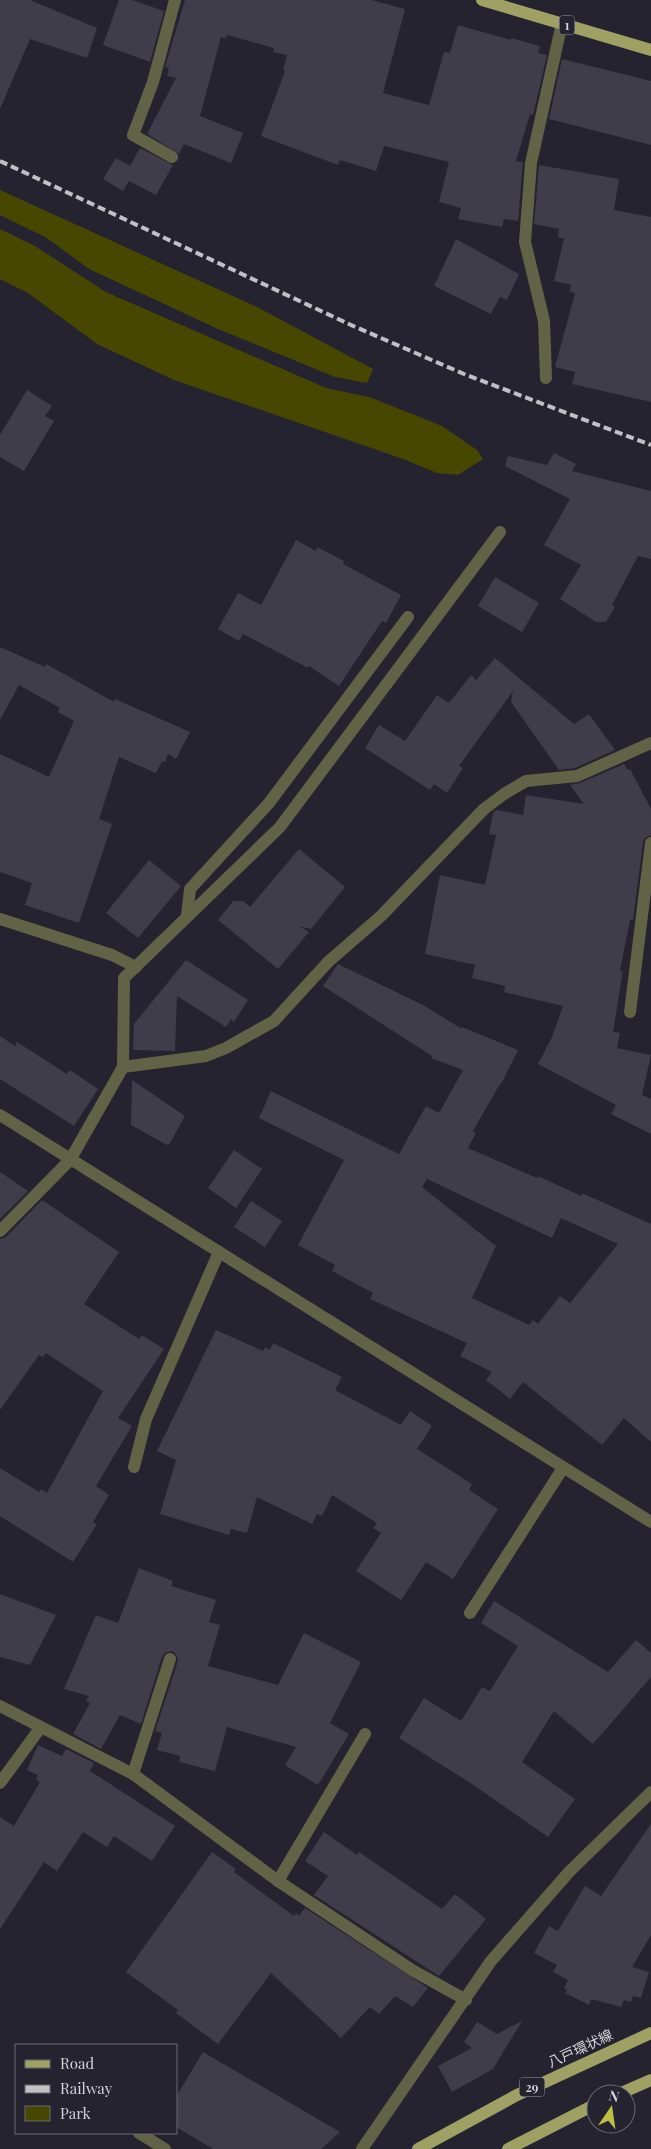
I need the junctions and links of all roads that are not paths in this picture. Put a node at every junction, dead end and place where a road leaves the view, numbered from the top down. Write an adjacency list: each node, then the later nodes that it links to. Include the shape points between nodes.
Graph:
1 (176, 0): 5 (street, via 153,82 133,135)
2 (482, 0): 3 (main road, 1)
3 (562, 23): 4 (main road, 1); 6 (street, via 531,163 524,242 544,321)
4 (651, 50)
5 (172, 157)
6 (546, 378)
7 (500, 532): 11 (street, via 280,826)
8 (408, 617): 11 (street, via 269,803 190,889)
9 (651, 743): 15 (street, via 577,776 526,782 504,794 484,809 381,916 328,962 274,1021 206,1056)
10 (651, 843): 14 (street)
11 (187, 915): 13 (street)
12 (0, 919): 13 (street, via 112,955)
13 (136, 967): 15 (street, via 124,978)
14 (630, 1012)
15 (123, 1066): 17 (street)
16 (0, 1115): 17 (street)
17 (70, 1160): 18 (street); 19 (street)
18 (0, 1231)
19 (220, 1252): 20 (street, via 146,1419); 21 (street)
20 (134, 1467)
21 (563, 1468): 22 (street); 23 (street)
22 (651, 1522)
23 (470, 1614)
24 (170, 1659): 28 (street)
25 (0, 1706): 26 (street)
26 (41, 1727): 28 (street); 29 (street)
27 (365, 1734): 31 (street)
28 (133, 1774): 31 (street)
29 (0, 1783)
30 (651, 1792): 32 (street, via 569,1872 491,1961)
31 (278, 1880): 32 (street, via 412,1970)
32 (466, 2000): 39 (street)
33 (651, 2033): 40 (main road, 八戸環状線 / 29, via 517,2094)
34 (651, 2080): 35 (main road)
35 (636, 2087)
36 (586, 2109): 41 (main road)
37 (141, 2134): 38 (street)
38 (165, 2149)
39 (362, 2149)
40 (418, 2149)
41 (508, 2149)

